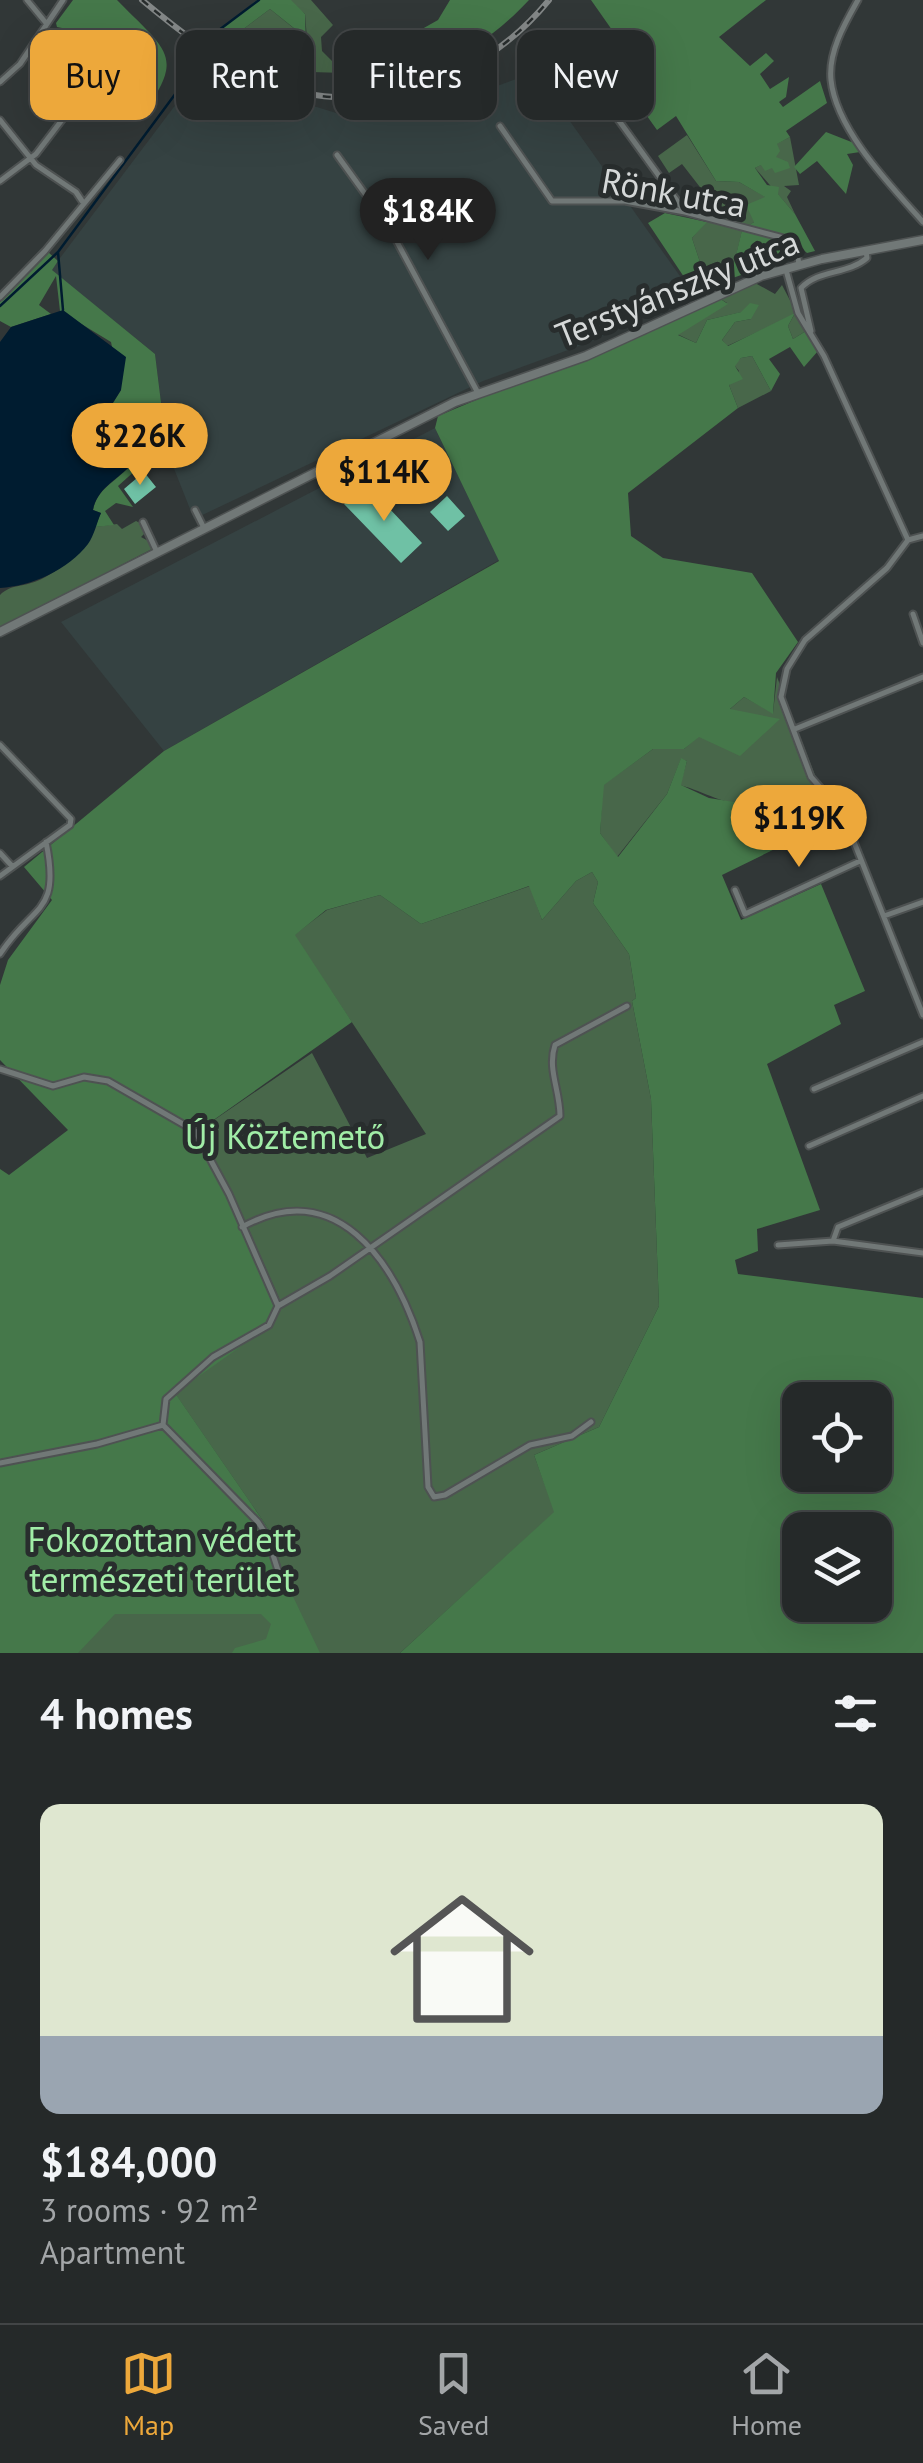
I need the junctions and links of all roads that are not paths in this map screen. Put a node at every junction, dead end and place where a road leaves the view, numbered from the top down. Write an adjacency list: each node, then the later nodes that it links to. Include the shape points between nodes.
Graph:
1 (27, 0): 4 (street)
2 (64, 0): 4 (street)
3 (858, 0): 16 (street, via 833,56 838,103 872,164)
4 (46, 23): 5 (street)
5 (0, 82)
6 (0, 120): 11 (street)
7 (62, 120): 11 (street)
8 (618, 120): 15 (street)
9 (500, 126): 15 (street, Rönk utca, via 552,201 625,201)
10 (338, 154): 23 (street, via 388,227)
11 (31, 156): 13 (street); 14 (street)
12 (119, 161): 14 (street)
13 (0, 181)
14 (82, 202): 21 (street)
15 (685, 212): 19 (street, Rönk utca, via 795,240)
16 (923, 222)
17 (923, 240): 18 (main road, Terstyánszky utca)
18 (866, 251): 19 (main road, Terstyánszky utca); 22 (street, via 858,266 801,288)
19 (799, 264): 20 (main road, Terstyánszky utca)
20 (785, 268): 22 (street, via 794,302); 23 (main road, Terstyánszky utca, via 586,356)
21 (0, 297)
22 (812, 331): 28 (street)
23 (478, 394): 26 (main road, Terstyánszky utca)
24 (195, 510): 26 (street)
25 (143, 522): 29 (street)
26 (204, 528): 29 (main road, Terstyánszky utca)
27 (923, 536): 28 (street)
28 (908, 540): 34 (street, via 887,568 805,640 787,669 781,697)
29 (157, 552): 31 (main road, Terstyánszky utca)
30 (913, 614): 32 (street)
31 (0, 632)
32 (923, 642)
33 (923, 677): 34 (street)
34 (794, 729): 38 (street, via 811,777 842,812)
35 (0, 745): 36 (street, via 71,819)
36 (46, 842): 39 (street); 44 (street, via 52,876 47,903)
37 (0, 853): 39 (street)
38 (860, 861): 41 (street, via 745,914); 43 (street)
39 (12, 866): 40 (street)
40 (0, 876)
41 (734, 890)
42 (923, 902): 43 (street)
43 (884, 916): 46 (street)
44 (0, 954)
45 (628, 1006): 57 (street, via 555,1045 550,1062 560,1116)
46 (921, 1006): 47 (street)
47 (923, 1015)
48 (923, 1042): 50 (street)
49 (0, 1069): 54 (street, via 60,1086 96,1078 188,1125 207,1148)
50 (814, 1088)
51 (923, 1096): 52 (street)
52 (809, 1146)
53 (923, 1192): 55 (street, via 838,1227)
54 (242, 1227): 57 (street, via 262,1216 309,1211 343,1223); 59 (street)
55 (834, 1241): 56 (street); 58 (street)
56 (778, 1244)
57 (370, 1245): 59 (street); 60 (street, via 420,1342 428,1487 434,1497 530,1445 572,1436)
58 (923, 1252)
59 (278, 1306): 61 (street, via 269,1325 213,1356 170,1394)
60 (591, 1422)
61 (163, 1425): 62 (street); 63 (street, via 258,1522)
62 (0, 1463)
63 (282, 1583)

